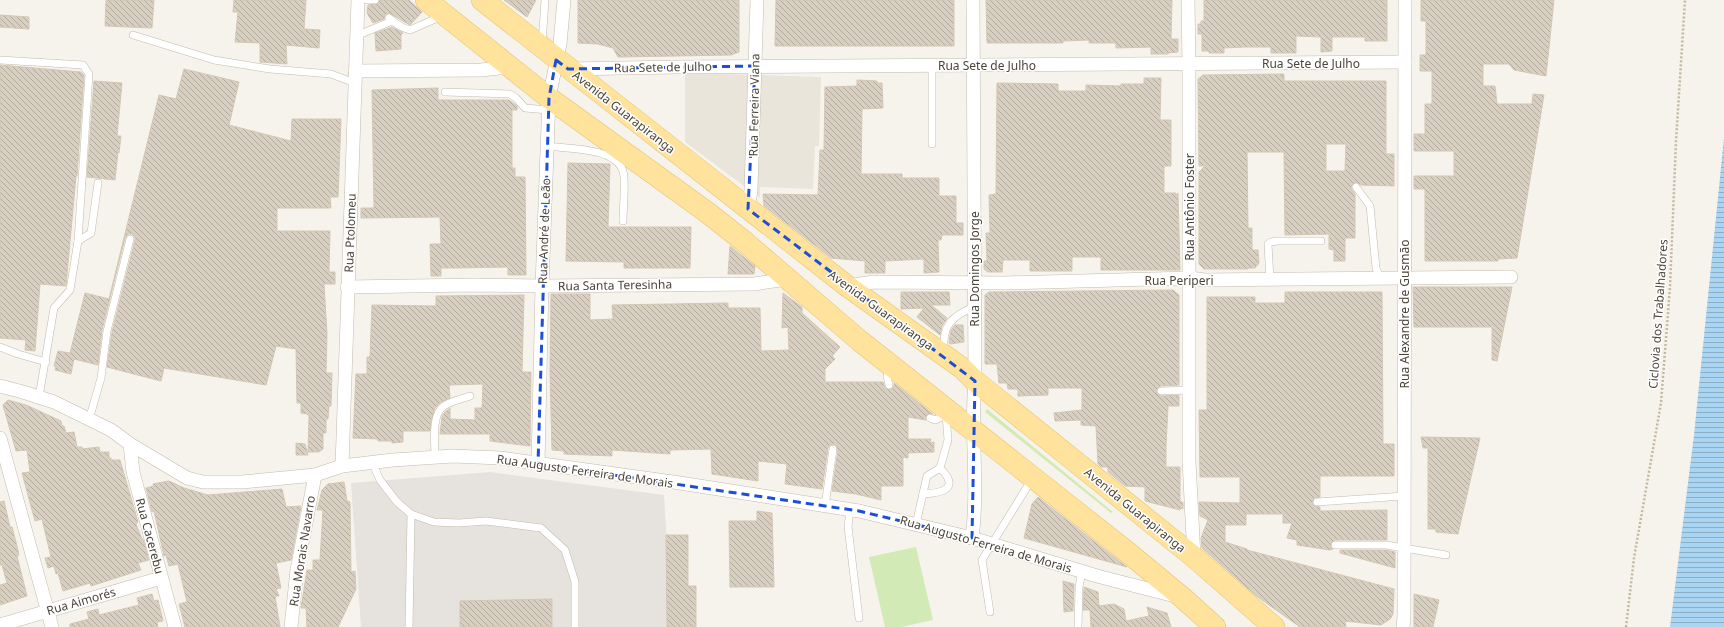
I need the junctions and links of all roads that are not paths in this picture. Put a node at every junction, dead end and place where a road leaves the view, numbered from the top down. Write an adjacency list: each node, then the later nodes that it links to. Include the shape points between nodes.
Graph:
1 (358, 0): 12 (street, Rua Ptolomeu)
2 (426, 0): 10 (main road)
3 (482, 0): 13 (main road, Avenida Guarapiranga)
4 (545, 0): 13 (lane)
5 (564, 0): 13 (street, Rua André de Leão, via 560,44)
6 (757, 0): 19 (street, Rua Ferreira Viana)
7 (973, 0): 18 (street, Rua Domingos Jorge)
8 (1188, 0): 16 (street, Rua Antônio Foster)
9 (1405, 0): 15 (street, Rua Alexandre de Gusmão)
10 (445, 15): 12 (lane, via 410,30 404,29 390,19); 20 (main road)
11 (133, 35): 21 (lane, via 214,60 270,69)
12 (356, 36): 21 (street, Rua Ptolomeu)
13 (555, 59): 19 (street, Rua Sete de Julho); 23 (street, Rua André de Leão); 28 (main road, Avenida Guarapiranga)
14 (0, 60): 31 (lane, via 83,66 88,70)
15 (1405, 62): 16 (street, Rua Sete de Julho); 34 (street, Rua Alexandre de Gusmão)
16 (1190, 64): 18 (street, Rua Sete de Julho); 33 (street, Rua Antônio Foster)
17 (932, 65): 18 (street, Rua Sete de Julho); 19 (street, Rua Sete de Julho); 24 (lane)
18 (973, 65): 39 (street, Rua Domingos Jorge)
19 (755, 66): 28 (street, Rua Ferreira Viana, via 751,190)
20 (509, 67): 21 (street); 23 (main road)
21 (355, 77): 42 (street, Rua Ptolomeu)
22 (446, 92): 23 (lane, via 510,94 525,108)
23 (549, 104): 25 (street, Rua André de Leão); 36 (main road, via 708,213)
24 (932, 144)
25 (547, 146): 29 (lane, via 597,152 619,165 624,172); 40 (street, Rua André de Leão)
26 (98, 183): 31 (lane, via 91,233)
27 (1356, 187): 37 (lane, via 1370,206 1376,268)
28 (748, 209): 41 (main road, Avenida Guarapiranga)
29 (623, 220)
30 (130, 239): 55 (lane, via 107,331 101,378)
31 (78, 241): 46 (lane, via 70,290 54,308)
32 (1321, 242): 38 (lane, via 1278,241 1268,244)
33 (1190, 278): 38 (street, Rua Periperi); 39 (street, Rua Periperi); 49 (street, Rua Antônio Foster)
34 (1404, 278): 35 (street, Rua Periperi); 37 (street, Rua Periperi); 68 (street, Rua Alexandre de Gusmão)
35 (1511, 278)
36 (787, 279): 40 (street, Rua Santa Teresinha, via 754,284); 53 (main road, via 860,341 890,375)
37 (1380, 279): 38 (street, Rua Periperi)
38 (1270, 280)
39 (974, 282): 41 (street, Rua Periperi, via 874,282); 43 (street, Rua Domingos Jorge)
40 (542, 286): 42 (street, Rua Santa Teresinha); 62 (street, Rua André de Leão)
41 (848, 286): 45 (main road, Avenida Guarapiranga)
42 (347, 287): 63 (street, Rua Ptolomeu)
43 (974, 307): 45 (lane, via 960,313 946,328); 47 (street, Rua Domingos Jorge)
44 (0, 347): 46 (lane)
45 (944, 356): 47 (main road, Avenida Guarapiranga)
46 (46, 362): 52 (lane)
47 (975, 381): 56 (street, Rua Domingos Jorge); 79 (main road, Avenida Guarapiranga)
48 (0, 386): 52 (street, Rua Augusto Ferreira de Morais)
49 (1189, 390): 50 (lane); 79 (street, Rua Antônio Foster, via 1189,462)
50 (1161, 391)
51 (470, 396): 60 (lane, via 443,406 438,412 435,422)
52 (39, 397): 55 (street, Rua Augusto Ferreira de Morais)
53 (949, 414): 54 (lane, via 935,420); 56 (main road); 64 (lane, via 948,440)
54 (930, 418)
55 (89, 420): 58 (street, Rua Augusto Ferreira de Morais, via 111,430)
56 (973, 431): 66 (main road); 74 (street, Rua Domingos Jorge, via 975,512)
57 (0, 438): 83 (street)
58 (130, 444): 65 (street, Rua Augusto Ferreira de Morais, via 187,478 204,482 242,482); 81 (street, Rua Cacerebu, via 134,472)
59 (833, 449): 70 (lane)
60 (435, 457): 61 (street, Rua Augusto Ferreira de Morais); 62 (street, Rua Augusto Ferreira de Morais, via 500,458)
61 (372, 462): 63 (street, Rua Augusto Ferreira de Morais); 72 (lane, via 380,480 397,502)
62 (538, 464): 70 (street, Rua Augusto Ferreira de Morais)
63 (342, 466): 65 (street, Rua Augusto Ferreira de Morais)
64 (940, 468): 67 (lane, via 927,476); 67 (lane, via 948,478 949,485 940,493)
65 (315, 475): 89 (street, Rua Morais Navarro)
66 (1033, 478): 75 (lane); 82 (main road)
67 (923, 494): 73 (lane)
68 (1404, 496): 69 (lane); 77 (street, Rua Alexandre de Gusmão)
69 (1317, 502)
70 (824, 506): 71 (street, Rua Augusto Ferreira de Morais)
71 (850, 510): 73 (street, Rua Augusto Ferreira de Morais); 85 (lane, via 848,527)
72 (411, 514): 90 (lane); 91 (lane, via 434,522 486,522 542,528 565,550 575,582)
73 (916, 524): 74 (street, Rua Augusto Ferreira de Morais)
74 (972, 538): 75 (street, Rua Augusto Ferreira de Morais)
75 (992, 544): 80 (street, Rua Augusto Ferreira de Morais); 84 (lane, via 982,560)
76 (1335, 545): 77 (lane, via 1386,545)
77 (1404, 549): 78 (lane); 95 (street, Rua Alexandre de Gusmão)
78 (1446, 555)
79 (1194, 557): 94 (main road, Avenida Guarapiranga)
80 (1082, 571): 82 (street, Rua Augusto Ferreira de Morais); 92 (lane)
81 (162, 578): 83 (street, Rua Aimorés); 88 (street, Rua Cacerebu)
82 (1183, 598): 93 (main road)
83 (48, 611): 86 (street, Rua Aimorés); 87 (street)
84 (990, 612)
85 (859, 618)
86 (0, 625)
87 (52, 627)
88 (175, 627)
89 (291, 627)
90 (409, 627)
91 (575, 627)
92 (1078, 627)
93 (1215, 627)
94 (1274, 627)
95 (1403, 627)

